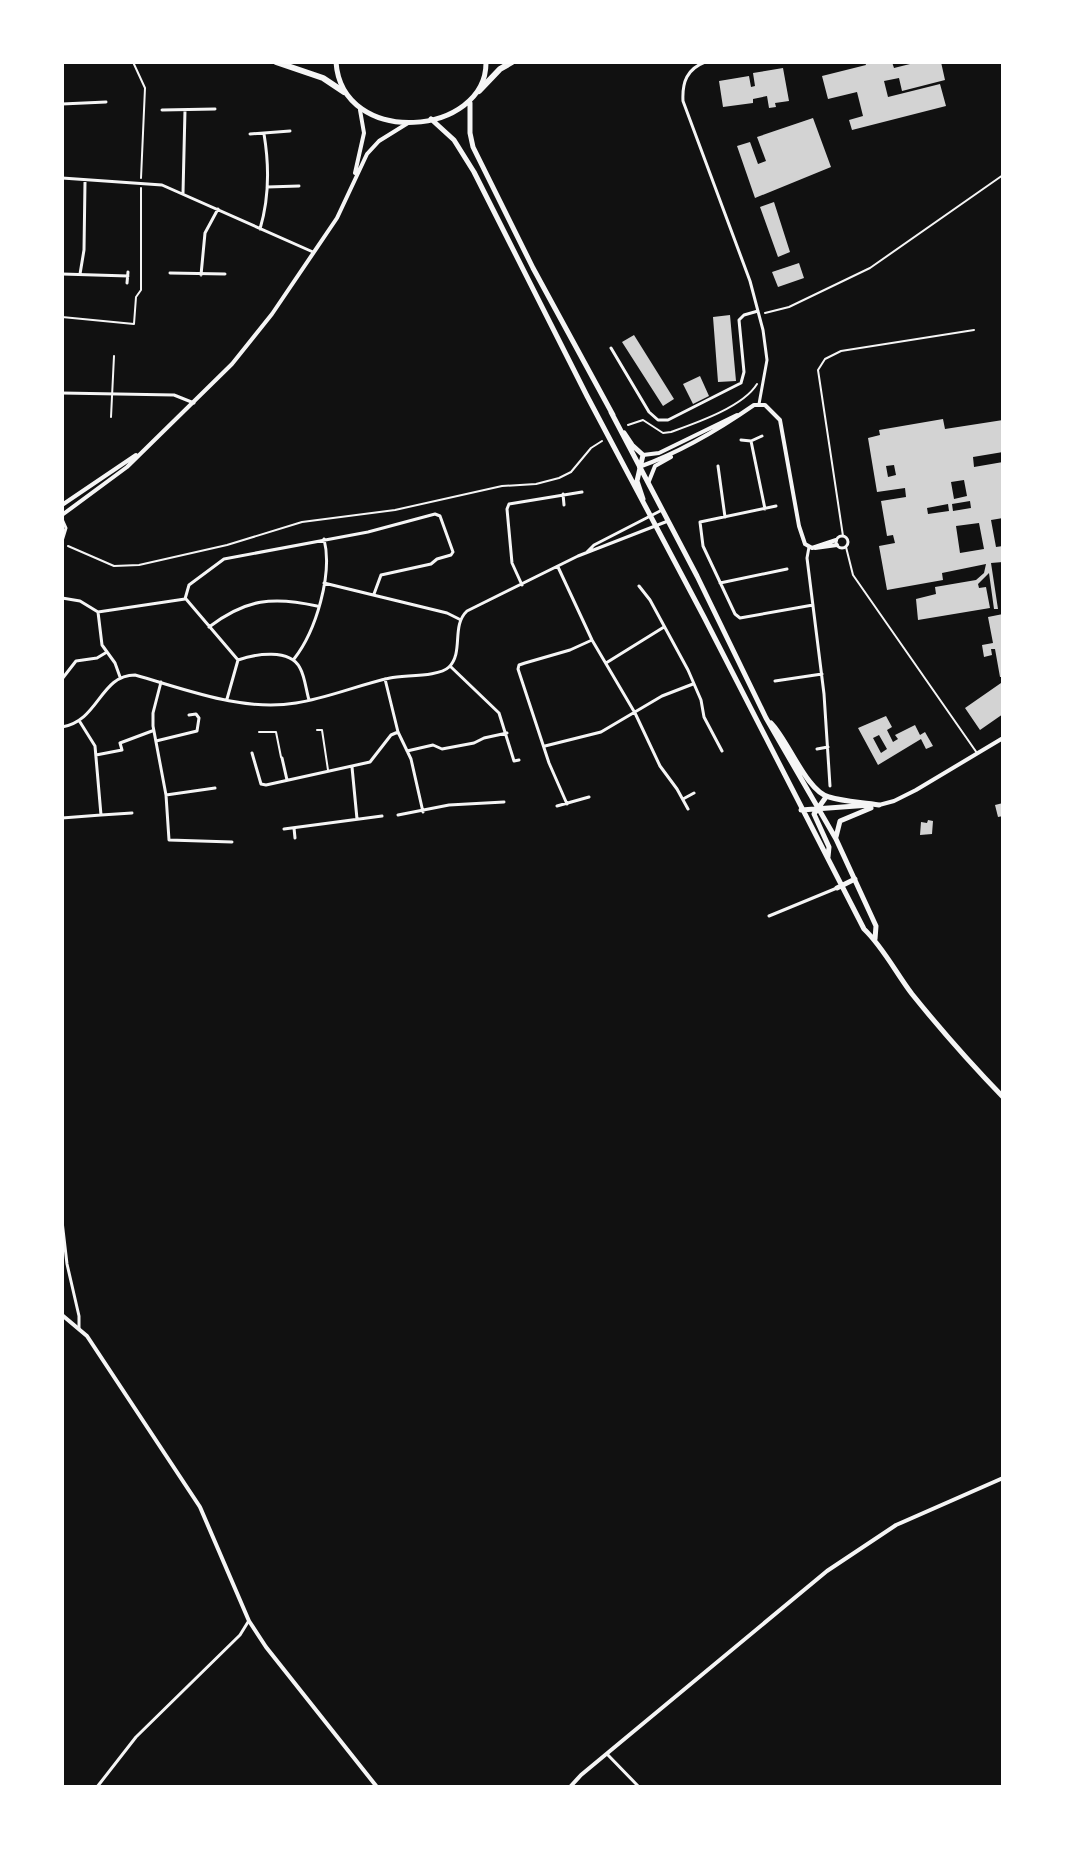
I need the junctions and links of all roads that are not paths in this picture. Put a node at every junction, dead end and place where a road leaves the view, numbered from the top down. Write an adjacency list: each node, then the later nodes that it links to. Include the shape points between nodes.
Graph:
1 (276, 62): 7 (highway, via 323,78)
2 (336, 62): 7 (main road)
3 (486, 62): 6 (main road)
4 (512, 62): 6 (highway)
5 (705, 62): 35 (street, via 685,78 683,101)
6 (479, 91): 9 (main road)
7 (344, 92): 14 (main road)
8 (106, 102): 10 (street)
9 (470, 103): 15 (main road); 43 (main road, via 473,147)
10 (62, 104)
11 (215, 109): 13 (street)
12 (162, 110): 13 (street)
13 (185, 110): 25 (street)
14 (360, 110): 16 (main road); 21 (street, via 364,133)
15 (431, 119): 16 (main road); 52 (main road, via 454,140 474,172)
16 (410, 122): 21 (street, via 379,141)
17 (290, 131): 19 (street)
18 (250, 134): 19 (street)
19 (264, 134): 24 (street)
20 (62, 178): 22 (street)
21 (354, 179): 28 (street, via 337,218)
22 (85, 181): 25 (street, via 149,183); 31 (street)
23 (299, 186): 24 (street)
24 (266, 187): 27 (street)
25 (183, 193): 26 (street)
26 (218, 209): 27 (street); 33 (street, via 205,233)
27 (260, 229): 28 (street)
28 (313, 252): 41 (street, via 264,325)
29 (170, 273): 33 (street)
30 (62, 274): 31 (street)
31 (80, 274): 34 (street, via 128,274)
32 (225, 274): 33 (street)
33 (201, 275)
34 (127, 283)
35 (758, 311): 37 (street, via 739,320 741,383 668,420 649,412); 42 (street, via 767,360)
36 (974, 330): 70 (lane, via 841,351 825,359 818,370 842,526)
37 (611, 348)
38 (114, 356): 40 (lane)
39 (62, 393): 40 (street)
40 (113, 394): 41 (street, via 174,395); 45 (lane)
41 (194, 403): 50 (street)
42 (759, 404): 44 (street); 71 (street, via 780,420 799,526)
43 (611, 412): 51 (main road); 54 (main road)
44 (739, 415): 49 (street); 51 (street, via 659,453)
45 (111, 417)
46 (762, 436): 48 (street)
47 (741, 440): 48 (street)
48 (751, 441): 61 (street)
49 (689, 445): 54 (street); 55 (street, via 655,466)
50 (141, 453): 58 (street); 63 (street)
51 (643, 455): 54 (main road)
52 (623, 466): 54 (main road); 64 (main road)
53 (718, 466): 65 (street)
54 (639, 467): 55 (main road); 64 (main road, via 637,481)
55 (648, 484): 62 (main road)
56 (582, 492): 57 (street)
57 (563, 494): 59 (street); 77 (street, via 509,504 512,563)
58 (62, 505)
59 (564, 505)
60 (776, 506): 61 (street)
61 (765, 509): 65 (street)
62 (662, 510): 64 (street); 66 (main road)
63 (62, 517): 69 (street)
64 (649, 517): 67 (main road); 72 (street)
65 (725, 517): 76 (street, via 700,522 703,546)
66 (668, 521): 67 (street); 105 (main road)
67 (655, 528): 72 (street); 142 (main road)
68 (324, 539): 75 (street); 79 (street, via 440,516 451,555 381,575); 81 (street, via 224,559 189,585)
69 (62, 541)
70 (840, 542): 71 (street); 121 (lane, via 853,575)
71 (810, 548): 82 (street)
72 (587, 552): 73 (street)
73 (558, 567): 77 (street); 88 (street)
74 (787, 569): 76 (street)
75 (324, 583): 79 (street); 83 (street)
76 (720, 583): 82 (street, via 740,618)
77 (522, 585): 85 (street, via 471,608)
78 (639, 586): 86 (street)
79 (374, 594): 85 (street)
80 (62, 598): 84 (street)
81 (185, 599): 84 (street); 87 (street)
82 (813, 605): 94 (street)
83 (317, 606): 87 (street, via 266,600 228,612); 91 (street, via 308,642)
84 (98, 612): 89 (street)
85 (460, 619): 93 (street)
86 (665, 626): 92 (street); 100 (street)
87 (209, 627): 90 (street)
88 (592, 640): 92 (street); 115 (street, via 519,665)
89 (107, 652): 95 (street); 96 (street, via 76,661)
90 (238, 660): 91 (street, via 280,655); 101 (street)
91 (294, 660): 102 (street)
92 (606, 663): 103 (street)
93 (450, 666): 97 (street, via 436,673); 112 (street, via 499,713)
94 (822, 674): 98 (street); 116 (street)
95 (120, 677): 99 (street); 106 (street)
96 (62, 679)
97 (385, 679): 102 (street); 111 (street)
98 (775, 681)
99 (161, 682): 101 (street); 109 (street)
100 (693, 684): 103 (street); 119 (street)
101 (227, 699): 102 (street, via 265,705)
102 (309, 700)
103 (635, 713): 115 (street, via 601,732); 134 (street, via 660,766)
104 (189, 715): 114 (street, via 199,718 197,731)
105 (766, 718): 133 (main road, via 781,732 814,788); 140 (main road)
106 (80, 722): 107 (street); 122 (street)
107 (62, 727)
108 (317, 730): 126 (lane, via 322,730)
109 (154, 731): 114 (street); 122 (street, via 120,743 122,750)
110 (259, 732): 123 (lane, via 276,732)
111 (398, 732): 118 (street); 125 (street, via 370,762)
112 (507, 733): 118 (street, via 442,749 433,745); 124 (street, via 514,761)
113 (1003, 738): 121 (street)
114 (156, 741): 131 (street)
115 (545, 746): 137 (street)
116 (828, 747): 117 (street); 128 (street)
117 (817, 749)
118 (407, 751): 144 (street)
119 (722, 751)
120 (252, 753): 127 (street, via 261,784)
121 (978, 753): 138 (street)
122 (96, 755): 146 (street)
123 (282, 758): 127 (street)
124 (519, 760)
125 (352, 767): 126 (street); 150 (street)
126 (328, 771): 127 (street)
127 (287, 780)
128 (830, 786)
129 (215, 788): 131 (street)
130 (694, 793): 134 (street)
131 (166, 795): 155 (street, via 169,840)
132 (589, 797): 137 (street)
133 (826, 797): 138 (main road); 140 (main road)
134 (683, 799): 141 (street)
135 (497, 802): 136 (street); 143 (street); 144 (street)
136 (504, 802)
137 (567, 804): 139 (street)
138 (879, 805): 140 (main road); 154 (main road, via 840,821)
139 (557, 806)
140 (819, 808): 142 (main road); 154 (main road); 156 (main road, via 814,814 829,847)
141 (688, 809)
142 (801, 810): 156 (main road)
143 (499, 811)
144 (423, 812): 147 (street)
145 (132, 813): 146 (street)
146 (101, 815): 149 (street)
147 (398, 815)
148 (382, 816): 150 (street)
149 (62, 818)
150 (357, 819): 151 (street)
151 (294, 828): 152 (street); 153 (street)
152 (284, 829)
153 (295, 838)
154 (836, 839): 157 (main road)
155 (232, 842)
156 (828, 857): 158 (main road)
157 (855, 879): 158 (main road); 160 (main road, via 876,926)
158 (839, 887): 159 (street); 160 (main road)
159 (769, 916)
160 (875, 939): 161 (main road, via 946,1036)
161 (1003, 1097)
162 (62, 1221): 164 (street)
163 (62, 1315): 164 (street)
164 (79, 1328): 166 (street, via 200,1507)
165 (1003, 1478): 167 (street, via 896,1525 827,1571)
166 (249, 1621): 168 (street, via 136,1737); 169 (street)
167 (607, 1754): 170 (street); 171 (street)
168 (97, 1787)
169 (377, 1787)
170 (570, 1787)
171 (639, 1787)

